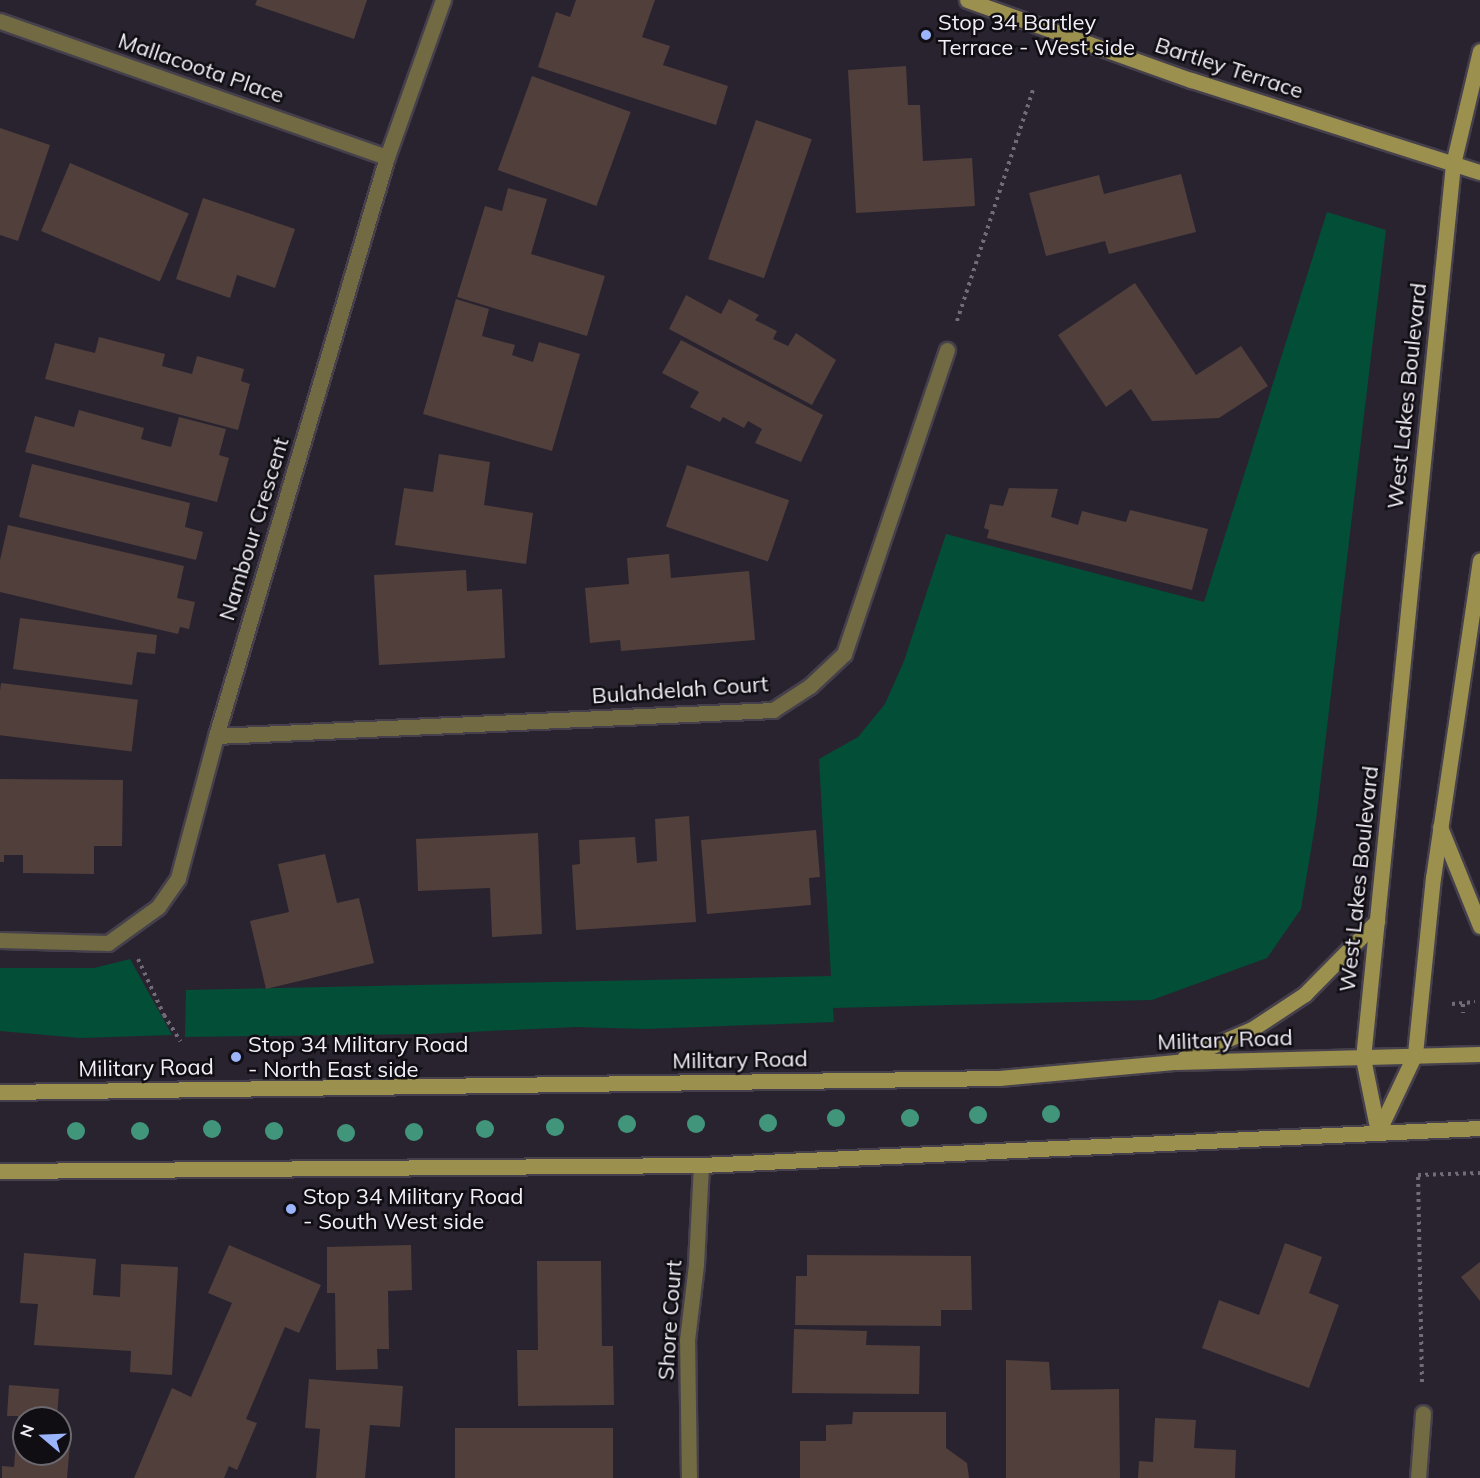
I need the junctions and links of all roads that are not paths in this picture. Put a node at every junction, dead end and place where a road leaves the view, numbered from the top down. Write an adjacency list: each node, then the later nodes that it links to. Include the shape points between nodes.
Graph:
1 (444, 0): 5 (street, Nambour Crescent)
2 (967, 0): 6 (main road, Bartley Terrace, via 1191,80)
3 (0, 21): 5 (street, Mallacoota Place)
4 (1480, 51): 6 (main road, West Lakes Boulevard)
5 (387, 157): 10 (street, Nambour Crescent)
6 (1453, 164): 7 (main road, Bartley Terrace); 12 (main road, West Lakes Boulevard)
7 (1480, 172)
8 (947, 350): 10 (street, Bulahdelah Court, via 844,654 810,686 773,710)
9 (1480, 560): 11 (main road)
10 (216, 736): 14 (street, Nambour Crescent, via 178,878 158,907 108,943)
11 (1440, 827): 13 (main road); 15 (main road)
12 (1377, 921): 17 (main road, West Lakes Boulevard); 18 (main road, via 1305,994 1252,1029)
13 (1480, 926)
14 (0, 940)
15 (1415, 1054): 16 (main road, Military Road); 17 (main road, Military Road); 21 (main road)
16 (1480, 1054)
17 (1363, 1058): 18 (main road, Military Road); 21 (main road, West Lakes Boulevard)
18 (1176, 1062): 19 (main road, Military Road, via 999,1078)
19 (0, 1092)
20 (1480, 1128): 21 (main road)
21 (1378, 1132): 22 (main road)
22 (701, 1165): 23 (main road); 25 (street, Shore Court, via 687,1340)
23 (0, 1171)
24 (1423, 1413): 26 (street)
25 (689, 1478)
26 (1418, 1478)

